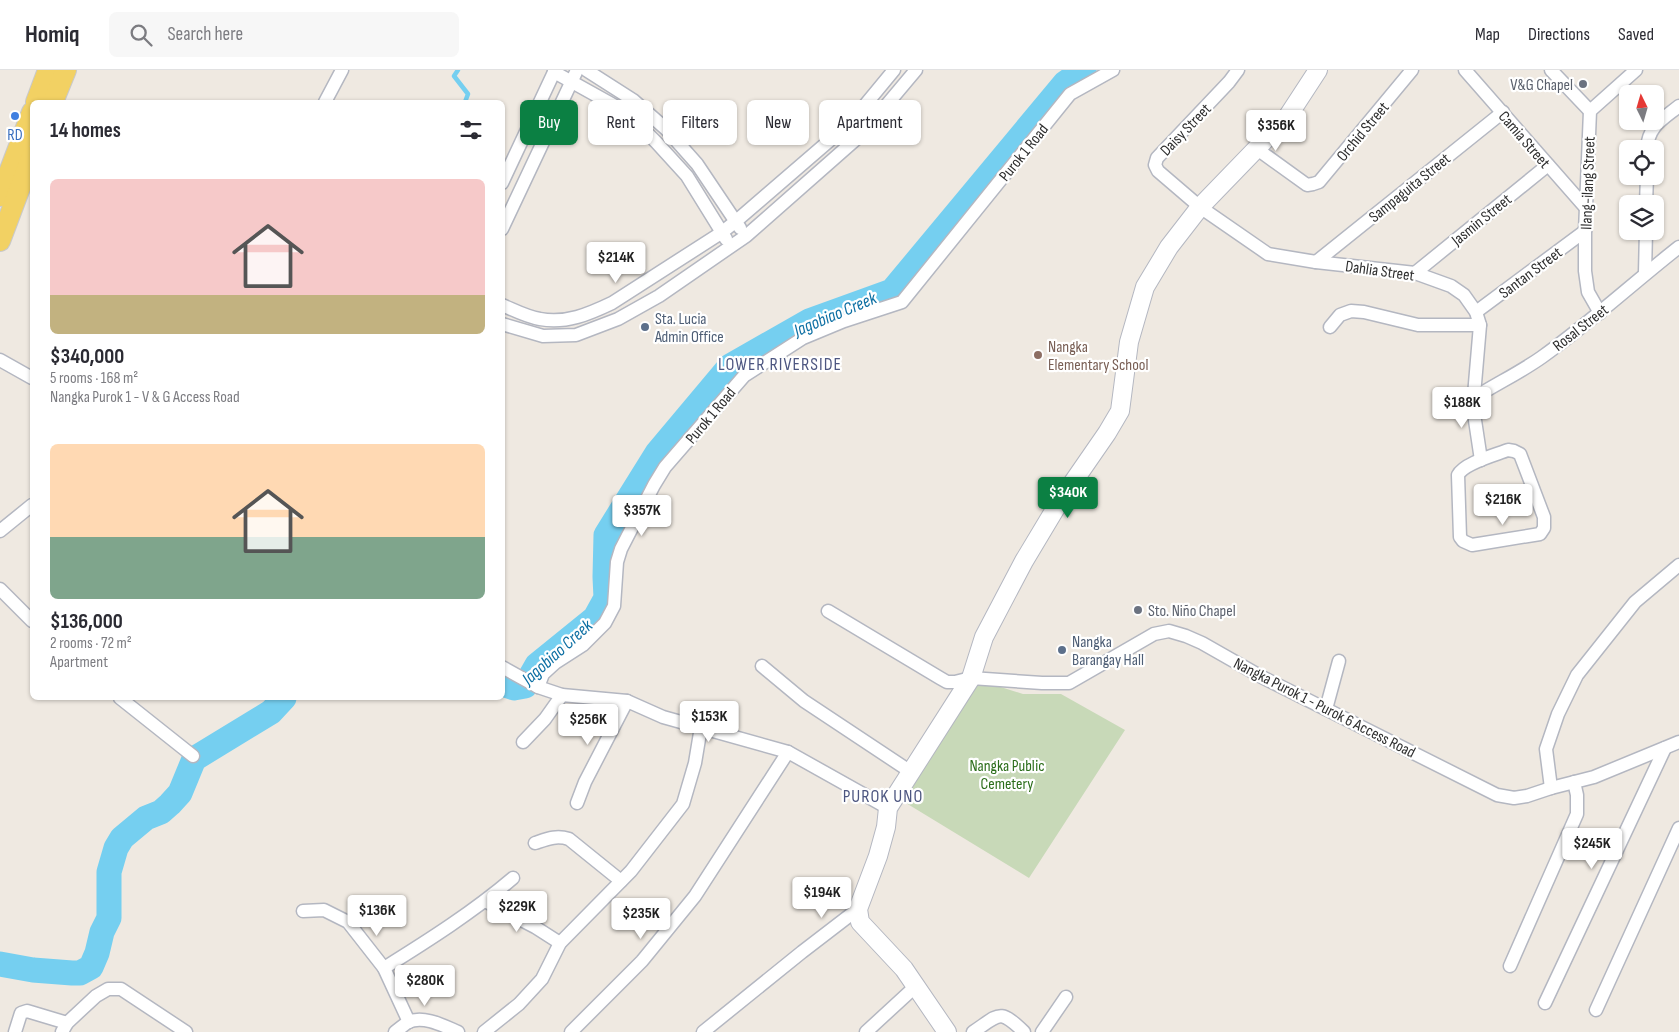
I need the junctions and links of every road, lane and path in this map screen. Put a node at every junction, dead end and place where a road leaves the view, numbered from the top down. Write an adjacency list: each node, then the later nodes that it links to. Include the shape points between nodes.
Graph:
1 (48, 70): 16 (main road)
2 (66, 70): 17 (main road)
3 (342, 70): 18 (street)
4 (586, 70): 31 (street, via 633,100 666,129 697,164)
5 (894, 70): 31 (street, via 851,122)
6 (916, 70): 35 (street, via 863,133)
7 (1113, 70): 62 (street, Purok 1 Road, via 1070,94 902,302 803,338 744,376 654,485 621,548 614,606 605,623 583,644 555,662)
8 (1238, 70): 29 (street, Daisy Street, via 1157,158 1155,165)
9 (1318, 70): 24 (street, via 1288,116)
10 (1412, 70): 24 (street, Orchid Street, via 1319,182 1307,184)
11 (1464, 70): 21 (street, Camia Street)
12 (1551, 70): 20 (street)
13 (1636, 70): 20 (street)
14 (554, 71): 15 (street); 27 (street)
15 (574, 75): 32 (street); 34 (street, via 626,112 656,142 687,176)
16 (37, 100)
17 (54, 100)
18 (327, 100)
19 (1679, 106): 23 (street, via 1653,126)
20 (1590, 111): 30 (street, Ilang-ilang Street)
21 (1502, 112): 26 (street, Camia Street); 40 (street, Sampaguita Street)
22 (30, 117): 28 (main road)
23 (1647, 140)
24 (1257, 149): 29 (street)
25 (30, 161): 37 (main road)
26 (1548, 165): 30 (street, Camia Street); 41 (street, Jasmin Street)
27 (505, 177)
28 (0, 196)
29 (1200, 207): 40 (street, Dahlia Street, via 1268,254); 61 (street, via 1169,247 1144,288 1129,342 1120,411 1024,561 984,638)
30 (1586, 208): 33 (street, Ilang-ilang Street)
31 (735, 222): 34 (street); 35 (street)
32 (505, 223)
33 (1585, 231): 44 (street, Ilang-ilang Street, via 1588,292); 45 (street, Santan Street)
34 (721, 233): 38 (street); 43 (street, via 612,303 573,320 540,319)
35 (746, 236): 38 (street)
36 (1646, 240): 42 (street)
37 (0, 241)
38 (731, 246): 46 (street, via 618,319 576,335 543,336)
39 (1679, 247): 42 (street, Rosal Street)
40 (1316, 262): 41 (street, Dahlia Street)
41 (1415, 273): 45 (street, Dahlia Street, via 1464,294)
42 (1645, 273): 44 (street, Rosal Street)
43 (505, 306)
44 (1600, 313): 50 (street, Rosal Street, via 1541,358)
45 (1478, 319): 47 (street, via 1418,325 1351,311 1340,316); 50 (street)
46 (505, 325)
47 (1330, 327)
48 (0, 360): 49 (street)
49 (30, 377)
50 (1474, 398): 51 (street)
51 (1481, 460): 51 (street, via 1508,450 1520,454 1544,517 1544,528 1540,534 1472,545 1463,541 1460,537 1458,475)
52 (30, 507): 53 (street)
53 (0, 531)
54 (1679, 565): 75 (street, via 1635,602 1577,676 1558,714 1546,749)
55 (0, 589): 57 (street)
56 (828, 611): 61 (street, Nangka Purok 1 - Purok 6 Access Road, via 947,682)
57 (30, 619)
58 (1339, 660): 66 (street)
59 (762, 666): 73 (street, via 804,701)
60 (505, 669): 62 (street)
61 (971, 678): 66 (street, Nangka Purok 1 - Purok 6 Access Road, via 1069,683 1154,634 1168,631 1202,643); 73 (street)
62 (536, 686): 63 (street)
63 (562, 695): 65 (street); 68 (street, via 546,719)
64 (122, 700): 72 (street)
65 (626, 701): 67 (street, via 663,717); 76 (street)
66 (1326, 709): 75 (street, Nangka Purok 1 - Purok 6 Access Road, via 1497,795 1514,798)
67 (701, 727): 71 (street); 81 (street, via 683,804)
68 (524, 742)
69 (1679, 742): 70 (street, Nangka Purok 1 - Purok 6 Access Road)
70 (1665, 748): 74 (street, Nangka Purok 1 - Purok 6 Access Road); 90 (street)
71 (788, 752): 77 (street); 99 (street, via 695,896 642,960)
72 (192, 756)
73 (911, 772): 77 (street)
74 (1574, 782): 75 (street, Nangka Purok 1 - Purok 6 Access Road); 86 (street, via 1577,814)
75 (1551, 788)
76 (577, 803)
77 (888, 808): 83 (street, via 878,856)
78 (1679, 828): 91 (street)
79 (535, 843): 81 (street, via 554,837 568,839)
80 (513, 878): 82 (street)
81 (621, 881): 85 (street)
82 (485, 901): 85 (street); 87 (street, via 434,938)
83 (858, 909): 88 (street, via 860,922 894,956); 100 (street)
84 (303, 911): 87 (street, via 324,910 348,922)
85 (560, 943): 98 (street, via 542,979 519,1004)
86 (1510, 966)
87 (384, 968): 92 (street)
88 (916, 986): 101 (street); 102 (street)
89 (1066, 997): 105 (street)
90 (1545, 1003)
91 (1596, 1010)
92 (409, 1022): 96 (street); 97 (street, via 436,1022)
93 (64, 1028): 94 (street, via 27,1012 21,1013); 95 (street, via 96,996 108,989 121,989)
94 (15, 1032)
95 (186, 1032)
96 (395, 1032)
97 (458, 1032)
98 (484, 1032)
99 (572, 1032)
100 (703, 1032)
101 (866, 1032)
102 (947, 1032)
103 (973, 1032): 104 (street, via 996,1017 1004,1016)
104 (1024, 1032)
105 (1042, 1032)

